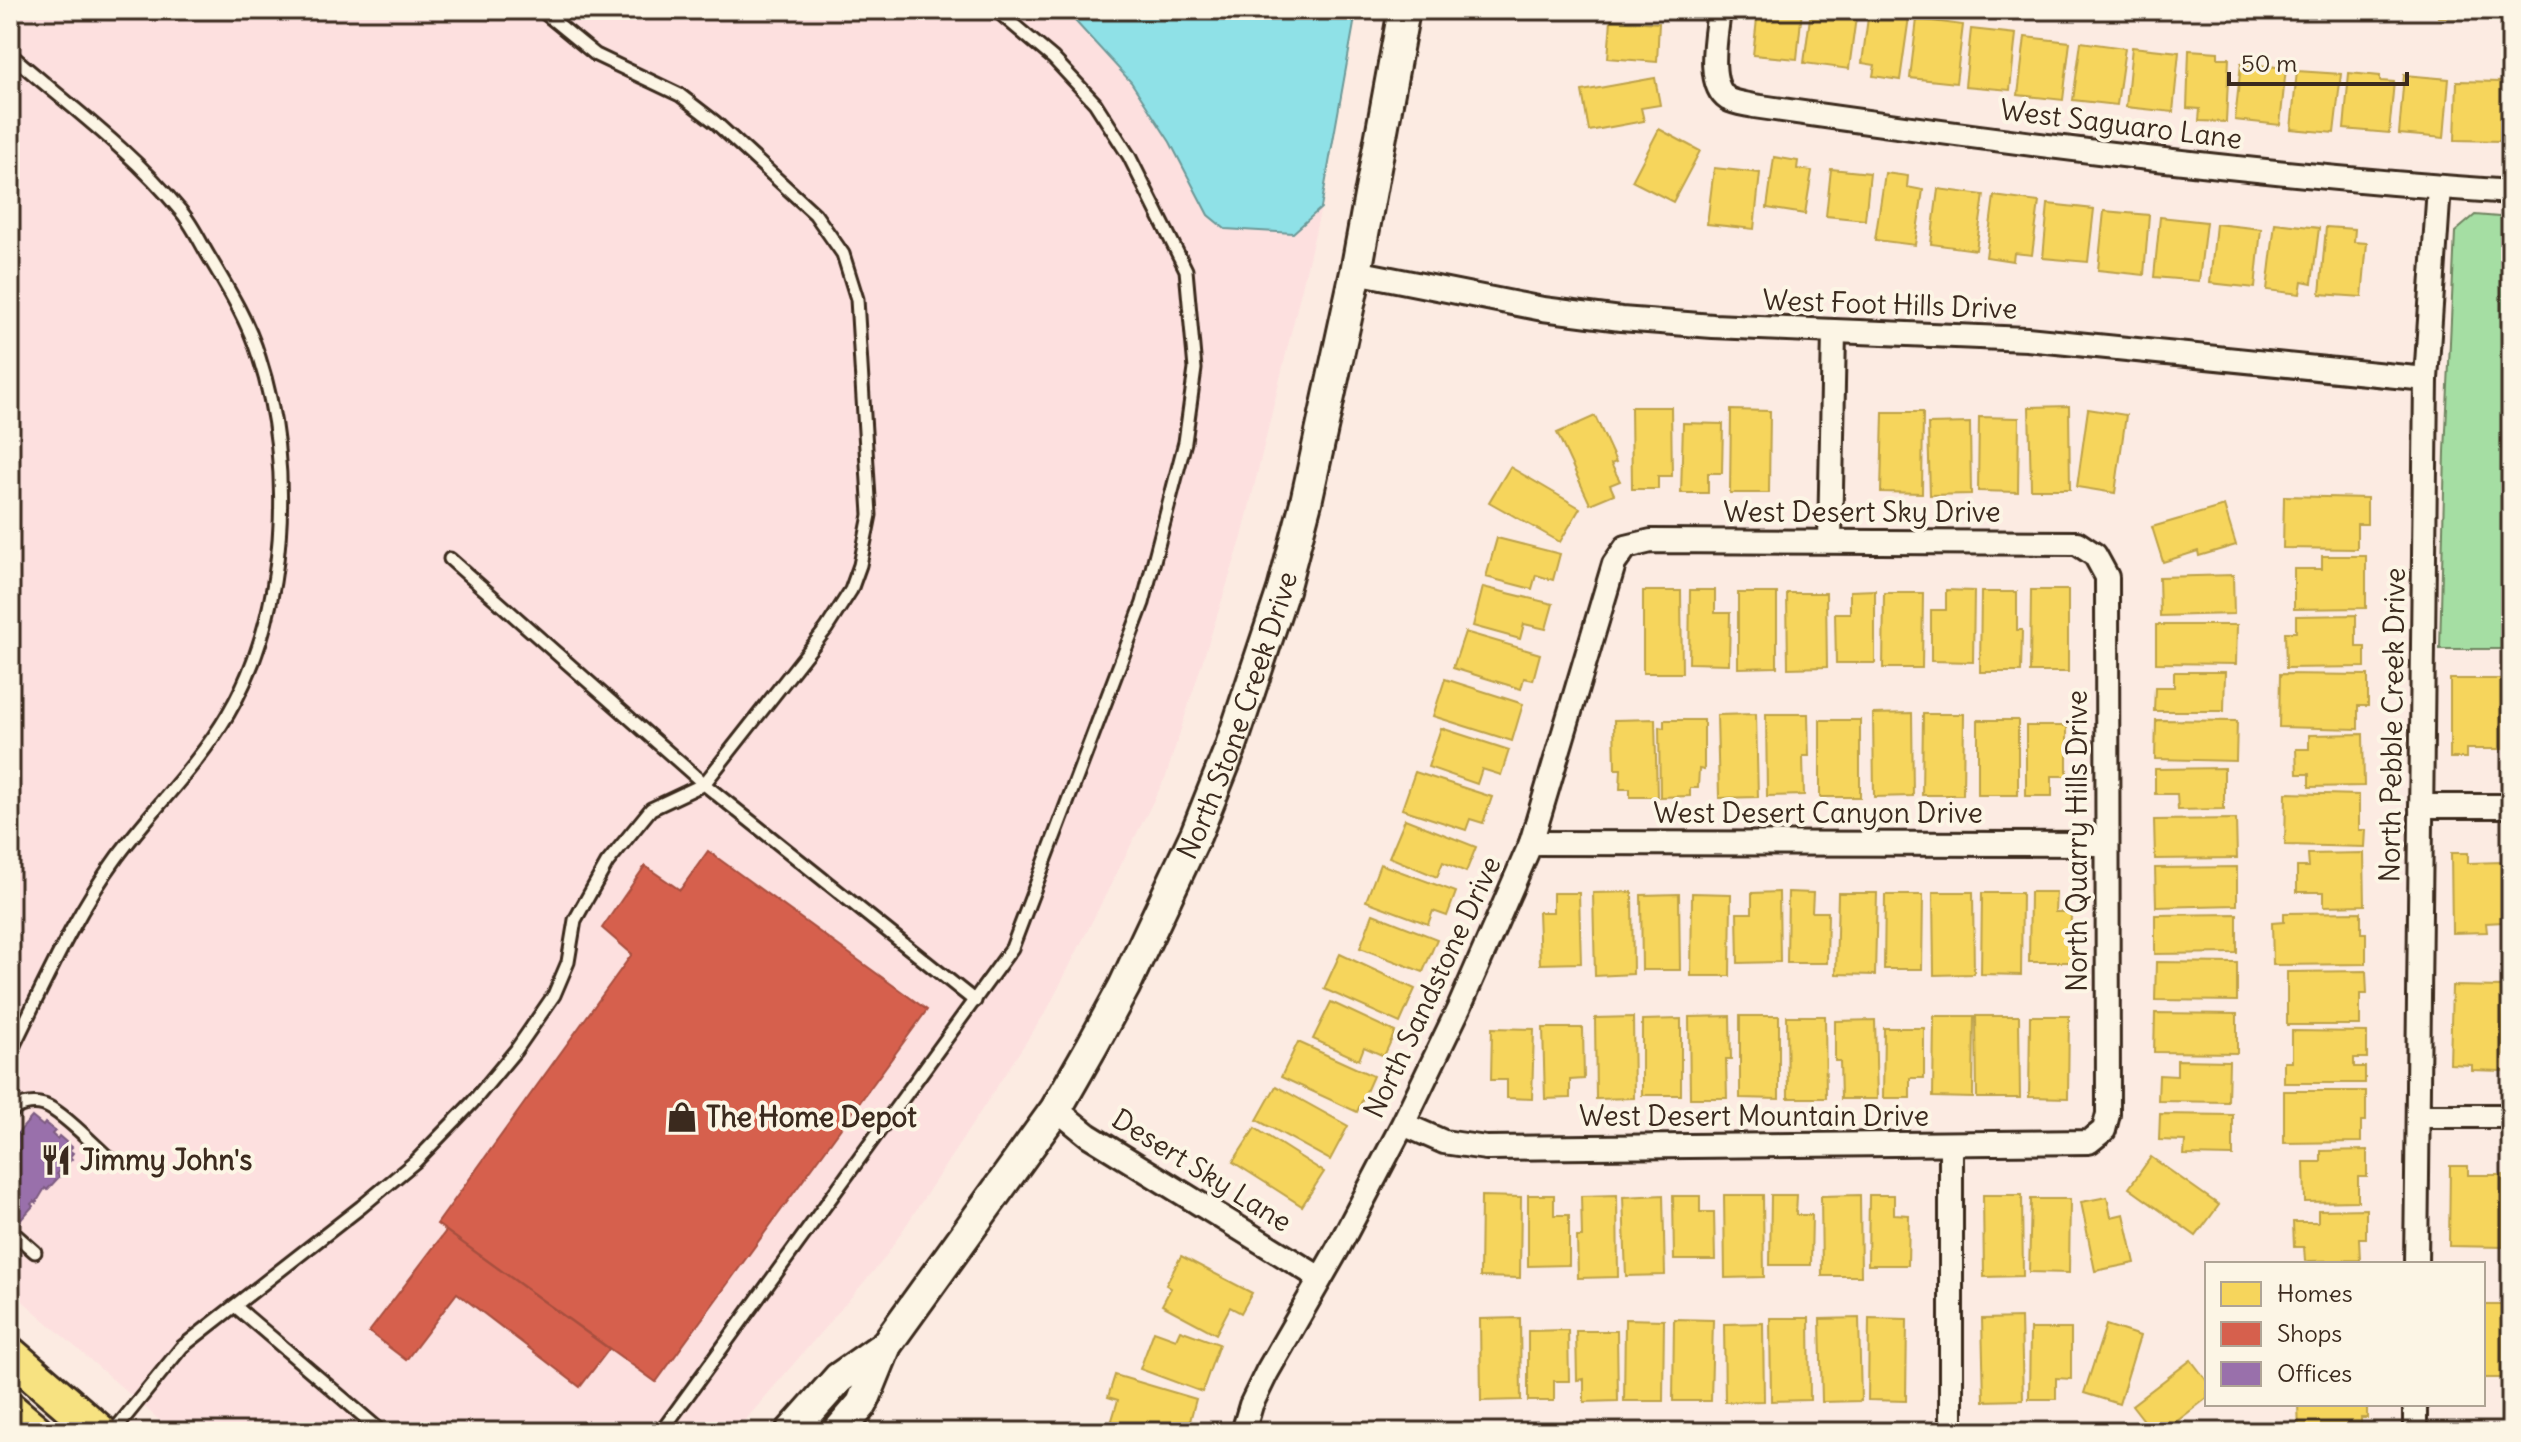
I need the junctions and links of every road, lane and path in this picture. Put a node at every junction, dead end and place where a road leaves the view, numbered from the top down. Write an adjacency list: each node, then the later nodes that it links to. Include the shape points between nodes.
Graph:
1 (541, 10): 15 (lane, via 596,55 680,95 766,167 815,214 843,254 857,299 870,515 860,565 826,629)
2 (996, 10): 20 (lane, via 1053,58 1095,103 1129,156 1186,270 1195,369 1185,442 1143,603 1012,948)
3 (1404, 10): 8 (street, North Stone Creek Drive)
4 (1719, 10): 6 (street, West Saguaro Lane, via 1713,63 1719,87 1727,98 1754,106 2195,164)
5 (10, 54): 21 (lane, via 135,162 181,210 259,356 280,488 276,577 257,652 228,714 190,770 116,858 60,951)
6 (2439, 187): 7 (street, West Saguaro Lane); 10 (street, North Pebble Creek Drive)
7 (2511, 192)
8 (1356, 272): 9 (street, West Foot Hills Drive, via 1621,319); 22 (street, North Stone Creek Drive, via 1287,576 1230,749 1124,987)
9 (1834, 332): 10 (street, West Foot Hills Drive, via 2027,339); 11 (street)
10 (2426, 379): 16 (street, North Pebble Creek Drive)
11 (1830, 541): 12 (street, West Desert Sky Drive, via 1651,541); 13 (street, West Desert Sky Drive, via 2077,543)
12 (1626, 547): 18 (street, North Sandstone Drive, via 1614,564)
13 (2095, 555): 19 (street, North Quarry Hills Drive, via 2107,577)
14 (450, 559): 15 (lane)
15 (704, 784): 20 (lane); 34 (lane, via 651,809 607,863 575,920 568,962 554,995 472,1103 416,1161)
16 (2421, 806): 17 (street); 24 (street, North Pebble Creek Drive)
17 (2511, 806)
18 (1531, 843): 19 (street, West Desert Canyon Drive); 26 (street, North Sandstone Drive)
19 (2106, 844): 27 (street, North Quarry Hills Drive)
20 (975, 1001): 43 (lane)
21 (10, 1053)
22 (1056, 1109): 33 (street, Desert Sky Lane, via 1088,1135); 35 (street, North Stone Creek Drive)
23 (10, 1114): 29 (lane, via 22,1105 43,1104)
24 (2418, 1116): 25 (street); 32 (street, North Pebble Creek Drive)
25 (2511, 1116)
26 (1403, 1124): 28 (street, West Desert Mountain Drive, via 1444,1142 1486,1148); 33 (street, North Sandstone Drive)
27 (2104, 1130): 28 (street, West Desert Mountain Drive, via 2089,1142)
28 (1951, 1144): 47 (street)
29 (112, 1161)
30 (10, 1230): 31 (lane)
31 (35, 1252)
32 (2416, 1262)
33 (1320, 1278): 46 (street, North Sandstone Drive, via 1267,1372)
34 (235, 1306): 41 (lane, via 182,1347); 42 (lane)
35 (886, 1345): 44 (street, North Stone Creek Drive, via 839,1378); 45 (street, North Stone Creek Drive, via 862,1404)
36 (10, 1354): 40 (main road)
37 (2415, 1406): 48 (street)
38 (10, 1410): 39 (main road)
39 (36, 1432)
40 (100, 1432)
41 (113, 1432)
42 (382, 1432)
43 (661, 1432)
44 (791, 1432)
45 (838, 1432)
46 (1243, 1432)
47 (1951, 1432)
48 (2415, 1432)

